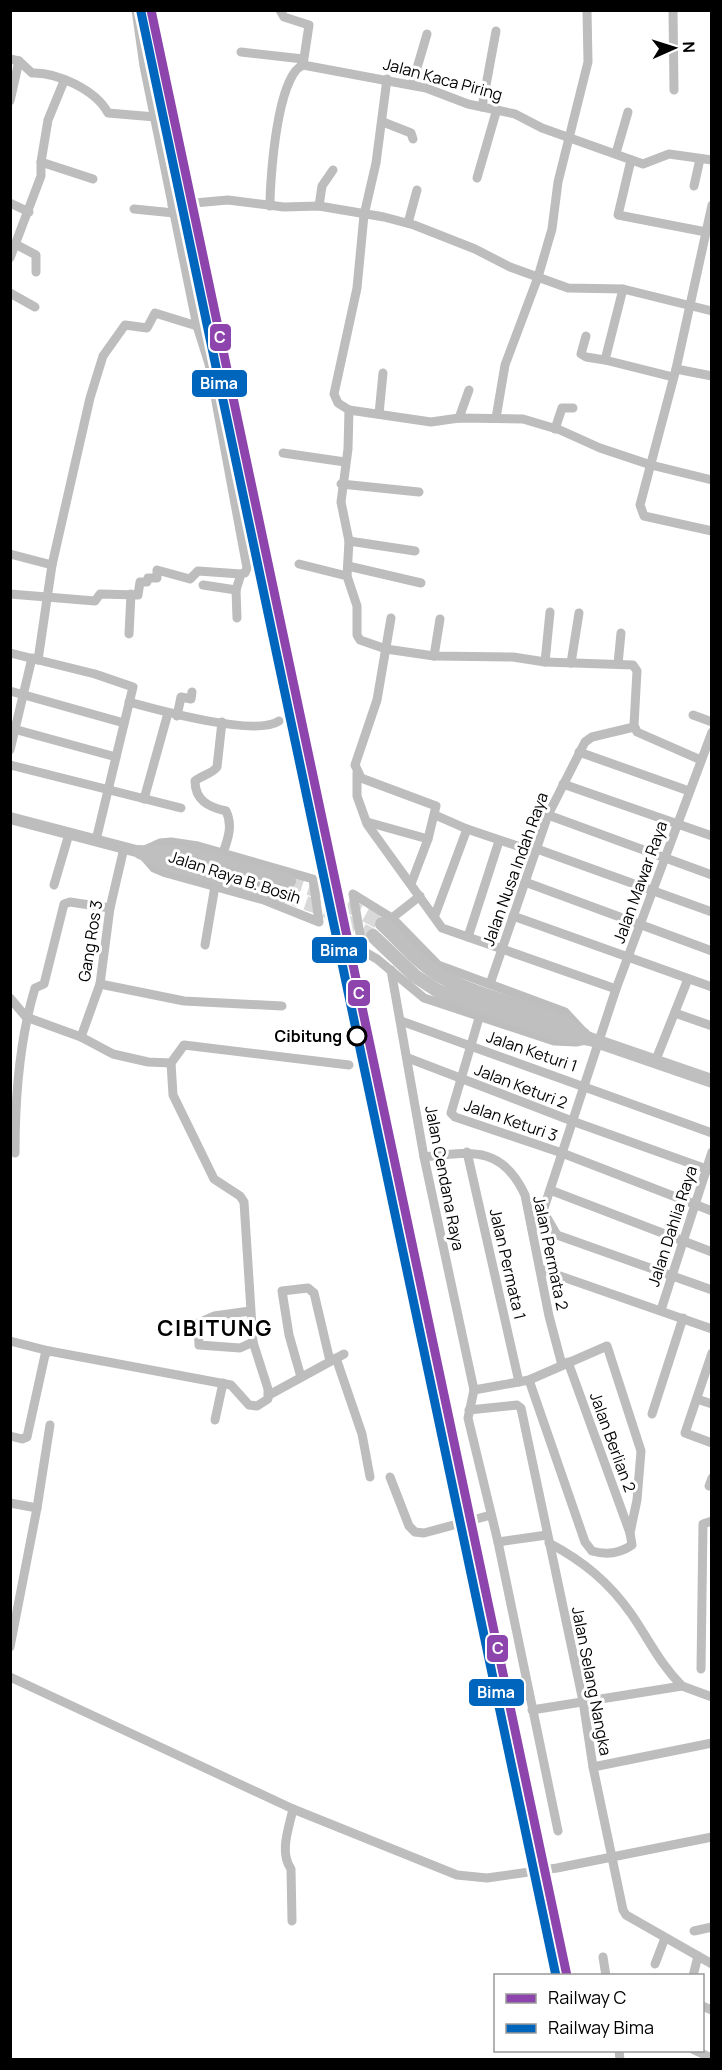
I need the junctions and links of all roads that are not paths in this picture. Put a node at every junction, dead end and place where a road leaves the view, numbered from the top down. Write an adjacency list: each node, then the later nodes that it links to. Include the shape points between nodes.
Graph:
1 (136, 10): 18 (street)
2 (280, 10): 9 (street, via 284,17 309,25)
3 (586, 10): 21 (street, via 588,62)
4 (673, 10): 13 (street)
5 (496, 30): 15 (street)
6 (427, 34): 12 (street)
7 (241, 52): 9 (street, Jalan Kaca Piring)
8 (15, 60): 11 (street, via 32,73 47,72); 14 (street)
9 (303, 62): 10 (street, Jalan Kaca Piring); 34 (street, via 290,80 280,113)
10 (387, 79): 12 (street, Jalan Kaca Piring); 19 (street)
11 (64, 81): 18 (street, via 94,96 108,113); 26 (street, via 48,120)
12 (412, 85): 15 (street, Jalan Kaca Piring)
13 (674, 90)
14 (10, 101)
15 (482, 107): 16 (street, Jalan Kaca Piring)
16 (497, 109): 21 (street, Jalan Kaca Piring); 28 (street)
17 (628, 112): 22 (street)
18 (155, 117): 37 (street)
19 (382, 122): 20 (street, via 411,133); 39 (street)
20 (412, 139)
21 (570, 139): 22 (street, Jalan Kaca Piring); 45 (street)
22 (616, 153): 24 (street, Jalan Kaca Piring)
23 (700, 159): 24 (street, via 669,154 647,163); 25 (street); 30 (street)
24 (631, 160): 41 (street, via 618,215)
25 (711, 160)
26 (41, 162): 29 (street); 38 (street, via 41,176)
27 (333, 170): 35 (street, via 322,186)
28 (477, 178)
29 (93, 179)
30 (694, 186)
31 (417, 190): 40 (street)
32 (10, 203): 38 (street)
33 (711, 205): 41 (street)
34 (270, 206): 35 (street); 37 (street, via 228,200)
35 (319, 206): 39 (street)
36 (134, 209): 37 (street)
37 (173, 209): 51 (street)
38 (29, 212): 42 (street)
39 (364, 214): 40 (street); 59 (street, via 357,288 334,394 338,403)
40 (408, 223): 45 (street)
41 (707, 238): 48 (street)
42 (15, 244): 43 (street); 44 (street, via 36,255)
43 (10, 258)
44 (36, 272)
45 (538, 277): 46 (street, via 575,289); 62 (street, via 505,365)
46 (622, 289): 48 (street); 53 (street)
47 (10, 293): 49 (street)
48 (688, 305): 50 (street); 55 (street)
49 (35, 307)
50 (711, 311)
51 (197, 326): 75 (street, via 155,313 147,328 125,324 109,345 90,398); 77 (street, via 209,364 247,568)
52 (586, 336): 53 (street, via 582,354)
53 (605, 360): 55 (street)
54 (383, 373): 60 (street)
55 (674, 373): 56 (street); 66 (street)
56 (711, 376)
57 (469, 390): 61 (street)
58 (573, 408): 63 (street, via 562,408)
59 (350, 410): 60 (street); 65 (street)
60 (379, 414): 61 (street, via 431,422)
61 (459, 418): 62 (street)
62 (496, 418): 63 (street, via 523,419)
63 (555, 429): 66 (street)
64 (284, 453): 65 (street)
65 (345, 462): 68 (street)
66 (651, 465): 67 (street); 70 (street, via 639,505 642,515)
67 (711, 480)
68 (342, 484): 69 (street); 71 (street, via 341,502)
69 (419, 492)
70 (711, 531)
71 (349, 541): 72 (street); 76 (street)
72 (416, 551)
73 (10, 554): 75 (street)
74 (300, 564): 76 (street)
75 (52, 565): 83 (street)
76 (348, 571): 78 (street); 91 (street, via 357,606 358,638)
77 (241, 574): 80 (street); 82 (street, via 198,571 190,579 157,570 157,578 140,582 139,594)
78 (421, 583)
79 (203, 585): 80 (street)
80 (236, 590): 86 (street)
81 (10, 594): 83 (street)
82 (132, 594): 83 (street, via 106,592 94,601); 90 (street)
83 (46, 598): 94 (street)
84 (550, 612): 95 (street)
85 (579, 613): 96 (street)
86 (237, 618)
87 (392, 618): 91 (street)
88 (440, 619): 93 (street)
89 (621, 633): 97 (street)
90 (129, 634)
91 (386, 649): 93 (street); 116 (street, via 377,700 357,754)
92 (10, 653): 94 (street)
93 (434, 656): 95 (street, via 513,657)
94 (35, 659): 100 (street); 101 (street, via 133,687)
95 (545, 662): 96 (street)
96 (571, 663): 97 (street)
97 (618, 664): 109 (street, via 633,665 637,671)
98 (10, 691): 100 (street)
99 (192, 692): 102 (street, via 191,699 181,697)
100 (23, 694): 107 (street); 108 (street)
101 (129, 702): 102 (street); 107 (street)
102 (173, 715): 104 (street); 120 (street)
103 (693, 715): 106 (street)
104 (222, 722): 105 (street); 136 (street, via 217,767 195,781 195,788 203,803 226,811 230,819)
105 (279, 722)
106 (711, 722)
107 (124, 723): 113 (street)
108 (13, 729): 111 (street); 113 (street)
109 (635, 729): 112 (street, Jalan Nusa Indah Raya, via 592,737); 114 (street)
110 (711, 732): 114 (street, Jalan Mawar Raya)
111 (10, 750)
112 (579, 752): 117 (street, Jalan Nusa Indah Raya); 119 (street)
113 (116, 757): 118 (street)
114 (701, 760): 119 (street, Jalan Mawar Raya)
115 (10, 765): 118 (street)
116 (357, 773): 122 (street); 125 (street, via 357,796)
117 (563, 784): 123 (street, Jalan Nusa Indah Raya); 126 (street)
118 (108, 790): 120 (street); 131 (street)
119 (689, 792): 126 (street, Jalan Mawar Raya)
120 (144, 799): 121 (street)
121 (181, 808)
122 (436, 811): 127 (street); 130 (street)
123 (548, 815): 134 (street, Jalan Nusa Indah Raya); 137 (street)
124 (10, 818): 128 (street, Jalan Raya B. Bosih)
125 (367, 822): 130 (street); 141 (street)
126 (678, 823): 129 (street); 137 (street, Jalan Mawar Raya)
127 (467, 829): 132 (street); 149 (street)
128 (69, 834): 131 (street, Jalan Raya B. Bosih); 142 (street)
129 (711, 836)
130 (428, 839): 141 (street)
131 (96, 840): 133 (street, Jalan Raya B. Bosih)
132 (499, 841): 134 (street); 154 (street)
133 (124, 848): 135 (street, Jalan Raya B. Bosih); 147 (street, Gang Ros 3)
134 (536, 850): 140 (street, Jalan Nusa Indah Raya); 144 (street)
135 (140, 852): 136 (street, Jalan Raya B. Bosih, via 171,842); 139 (main road, via 191,854); 143 (street, Jalan Raya B. Bosih, via 154,868); 145 (main road, via 168,864)
136 (223, 853): 143 (street, Jalan Raya B. Bosih, via 313,879 319,922)
137 (665, 858): 138 (street); 144 (street, Jalan Mawar Raya)
138 (711, 875)
139 (289, 881)
140 (525, 882): 150 (street, Jalan Nusa Indah Raya); 152 (street)
141 (411, 884): 146 (street)
142 (54, 885)
143 (215, 886): 155 (street)
144 (652, 891): 148 (street); 152 (street, Jalan Mawar Raya)
145 (286, 896)
146 (420, 896): 149 (street); 151 (street)
147 (110, 908): 161 (street, Gang Ros 3); 168 (street, via 64,903 44,984 34,988)
148 (711, 912)
149 (435, 915): 154 (street, via 448,932)
150 (513, 916): 156 (street, Jalan Nusa Indah Raya); 158 (street)
151 (387, 921): 159 (street, via 353,894 363,951); 162 (street, via 438,965); 173 (main road, via 424,964 444,978 561,1020)
152 (640, 924): 157 (street); 158 (street, Jalan Mawar Raya)
153 (373, 936): 173 (main road, via 415,976 438,991 554,1033)
154 (468, 937): 156 (street)
155 (205, 945)
156 (502, 948): 162 (street, Jalan Nusa Indah Raya); 164 (street)
157 (711, 951)
158 (627, 957): 160 (street); 164 (street, Jalan Mawar Raya)
159 (391, 970): 169 (street, via 424,998); 170 (street, Jalan Cendana Raya)
160 (688, 979): 163 (street); 167 (street)
161 (100, 984): 166 (street, via 184,1001); 172 (street, Gang Ros 3)
162 (490, 984): 173 (street, via 565,1011)
163 (711, 987)
164 (616, 989): 173 (street, Jalan Mawar Raya)
165 (10, 998): 168 (street)
166 (282, 1006)
167 (675, 1013): 171 (street); 176 (street)
168 (26, 1017): 172 (street); 179 (street)
169 (479, 1018): 173 (street, via 554,1041); 174 (street)
170 (401, 1021): 174 (street, Jalan Keturi 1); 175 (street, Jalan Cendana Raya)
171 (711, 1026)
172 (81, 1037): 177 (street, via 113,1054)
173 (594, 1041): 176 (main road); 182 (street, Jalan Mawar Raya)
174 (470, 1046): 180 (street); 182 (street, Jalan Keturi 1)
175 (408, 1058): 180 (street, Jalan Keturi 2); 189 (street, Jalan Cendana Raya)
176 (655, 1062): 181 (main road)
177 (171, 1063): 178 (street, via 184,1045); 202 (street, via 173,1095 214,1179 244,1202)
178 (349, 1065)
179 (16, 1066): 187 (street)
180 (460, 1078): 183 (street, Jalan Keturi 2); 188 (street, Jalan Keturi 3, via 451,1113 455,1117)
181 (711, 1082)
182 (584, 1085): 183 (street, Jalan Mawar Raya); 184 (street, Jalan Keturi 1)
183 (572, 1121): 188 (street, Jalan Mawar Raya); 190 (street, Jalan Keturi 2)
184 (711, 1133)
185 (467, 1152): 189 (street, Jalan Permata 2); 195 (street, Jalan Permata 2, via 510,1168 525,1195); 214 (street, Jalan Permata 1)
186 (711, 1152): 190 (street, Jalan Dahlia Raya)
187 (15, 1153)
188 (562, 1153): 191 (street, Jalan Mawar Raya); 192 (street)
189 (423, 1157): 216 (street, Jalan Cendana Raya)
190 (709, 1170): 192 (street, Jalan Dahlia Raya)
191 (550, 1190): 193 (street, Jalan Mawar Raya); 196 (street)
192 (694, 1205): 194 (street); 196 (street, Jalan Dahlia Raya)
193 (543, 1211): 195 (street, Jalan Mawar Raya); 199 (street, via 557,1235)
194 (711, 1211)
195 (532, 1229): 198 (street, Jalan Permata 2)
196 (683, 1241): 197 (street); 199 (street, Jalan Dahlia Raya)
197 (711, 1252)
198 (540, 1269): 201 (street); 210 (street, Jalan Permata 2)
199 (672, 1275): 200 (street); 201 (street, Jalan Dahlia Raya)
200 (711, 1290)
201 (661, 1310): 203 (street)
202 (250, 1311): 206 (street); 206 (street, via 214,1316 198,1323 197,1338 200,1345 240,1348)
203 (683, 1318): 204 (street); 221 (street)
204 (711, 1329)
205 (10, 1341): 207 (street)
206 (253, 1342): 217 (street)
207 (50, 1351): 215 (street); 224 (street, via 45,1355 27,1437)
208 (711, 1353): 211 (street)
209 (337, 1358): 212 (street); 212 (street, via 314,1293 308,1288 282,1291 286,1324); 226 (street, via 362,1434)
210 (565, 1363): 213 (street); 232 (street, Jalan Berlian 2); 232 (street, via 608,1347 641,1451)
211 (710, 1365): 218 (street)
212 (301, 1377): 217 (street)
213 (529, 1380): 214 (street); 232 (street, via 585,1542 592,1551 605,1554 632,1545)
214 (519, 1382): 216 (street)
215 (223, 1383): 217 (street, via 236,1388 249,1405 262,1403); 222 (street)
216 (474, 1390): 220 (street)
217 (269, 1395)
218 (697, 1399): 219 (street); 225 (street, via 685,1433)
219 (711, 1404)
220 (469, 1410): 230 (street); 233 (street, Jalan Selang Nangka, via 521,1408)
221 (652, 1414)
222 (215, 1420)
223 (50, 1425): 229 (street)
224 (10, 1436)
225 (711, 1443)
226 (370, 1477)
227 (390, 1477): 230 (street, via 415,1532)
228 (10, 1503): 229 (street)
229 (37, 1508): 235 (street)
230 (491, 1515): 234 (street)
231 (711, 1521): 236 (street, via 703,1524)
232 (630, 1533)
233 (548, 1539): 234 (street); 238 (street, via 601,1577 632,1615 662,1666); 240 (street, Jalan Selang Nangka)
234 (498, 1542): 241 (street)
235 (10, 1647)
236 (700, 1669)
237 (10, 1677): 244 (street)
238 (682, 1686): 239 (street); 240 (street)
239 (711, 1697)
240 (583, 1701): 241 (street); 243 (street, Jalan Selang Nangka)
241 (532, 1710): 245 (street)
242 (711, 1743): 243 (street)
243 (593, 1767): 247 (street, Jalan Selang Nangka)
244 (293, 1809): 247 (street, via 457,1875 487,1878); 248 (street, via 285,1845 286,1862 291,1869)
245 (558, 1831)
246 (711, 1837): 247 (street)
247 (614, 1857): 251 (street, Jalan Selang Nangka, via 626,1915)
248 (292, 1922)
249 (711, 1927): 250 (street)
250 (694, 1931)
251 (665, 1938): 252 (street, Jalan Selang Nangka); 254 (street)
252 (698, 1956): 255 (street, Jalan Selang Nangka); 257 (street)
253 (603, 1957): 256 (street)
254 (655, 1964)
255 (711, 1964)
256 (606, 1974)
257 (694, 1974)

